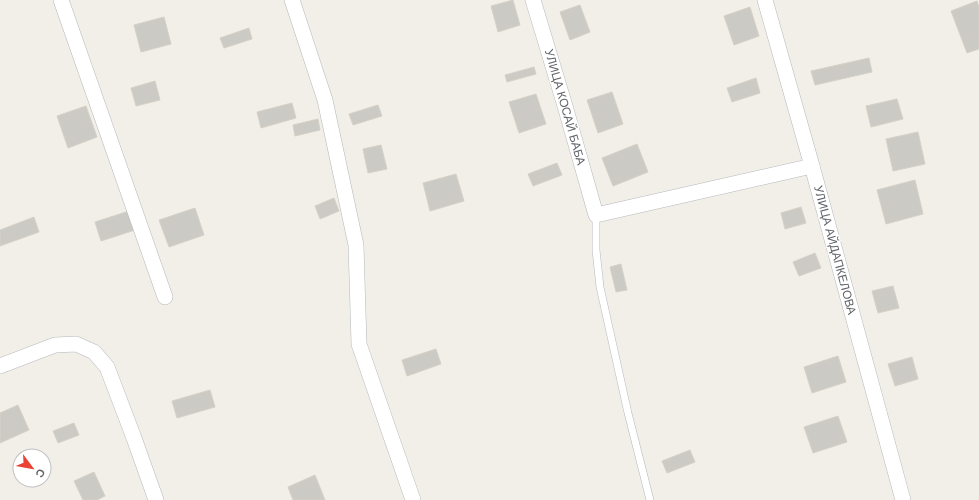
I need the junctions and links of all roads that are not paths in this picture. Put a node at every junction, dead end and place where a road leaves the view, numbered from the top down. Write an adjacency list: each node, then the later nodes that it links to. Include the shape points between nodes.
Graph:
1 (62, 0): 7 (street)
2 (292, 0): 10 (street, via 325,100 356,245 360,344)
3 (533, 0): 6 (street, УЛИЦА КОСАЙ БАБА)
4 (764, 0): 5 (street, УЛИЦА АЙДАПКЕЛОВА)
5 (812, 166): 6 (street); 12 (street, УЛИЦА АЙДАПКЕЛОВА)
6 (596, 215): 11 (lane, via 600,287)
7 (165, 297)
8 (0, 366): 9 (street, via 55,345 76,344 94,352 107,367)
9 (156, 500)
10 (413, 500)
11 (650, 500)
12 (903, 500)

